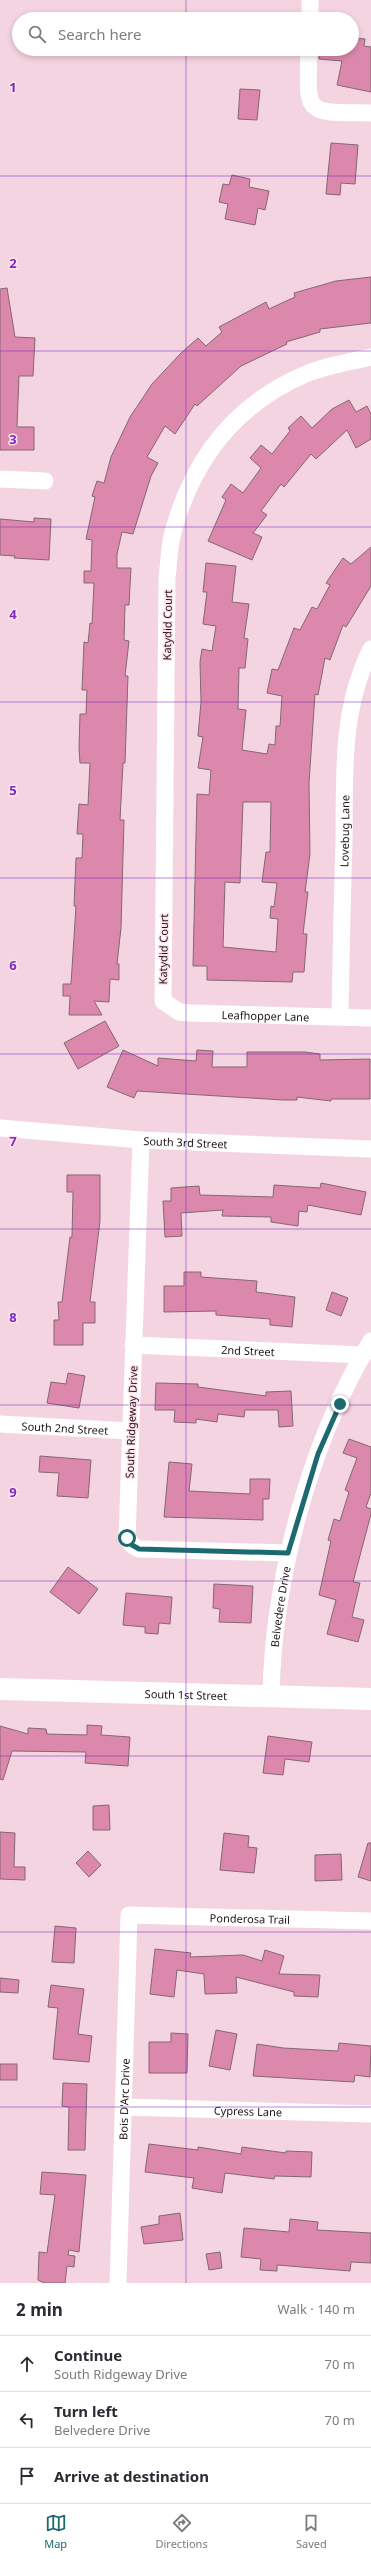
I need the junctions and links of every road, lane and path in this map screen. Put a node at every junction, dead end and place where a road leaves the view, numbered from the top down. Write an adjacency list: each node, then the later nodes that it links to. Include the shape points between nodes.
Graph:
1 (310, 0): 2 (street)
2 (310, 12)
3 (309, 56): 4 (street, via 308,96 316,109 324,112)
4 (371, 113)
5 (371, 357): 9 (street, Katydid Court, via 307,373 247,408 206,455 187,490 172,534 168,578)
6 (0, 479): 7 (street)
7 (45, 481)
8 (371, 649): 10 (street, Lovebug Lane, via 351,700 346,745)
9 (162, 1001): 10 (street, Leafhopper Lane, via 179,1012 189,1013)
10 (340, 1017): 11 (street, Leafhopper Lane)
11 (371, 1018)
12 (0, 1128): 13 (street, South 3rd Street)
13 (141, 1140): 14 (street, South 3rd Street); 15 (street, South Ridgeway Drive)
14 (371, 1149)
15 (133, 1345): 16 (street, 2nd Street); 18 (street, South Ridgeway Drive)
16 (367, 1348): 19 (street, Belvedere Drive, via 318,1454)
17 (0, 1424): 18 (street, South 2nd Street)
18 (130, 1431): 19 (street, South Ridgeway Drive, via 126,1533 132,1545 139,1549)
19 (288, 1553): 21 (street, Belvedere Drive, via 276,1620)
20 (0, 1689): 21 (street, South 1st Street)
21 (271, 1696): 22 (street, South 1st Street)
22 (371, 1699)
23 (129, 1915): 24 (street, Ponderosa Trail); 25 (street, Bois D'Arc Drive)
24 (371, 1921)
25 (125, 2107): 26 (street, Cypress Lane); 27 (street, Bois D'Arc Drive)
26 (371, 2114)
27 (118, 2283)

